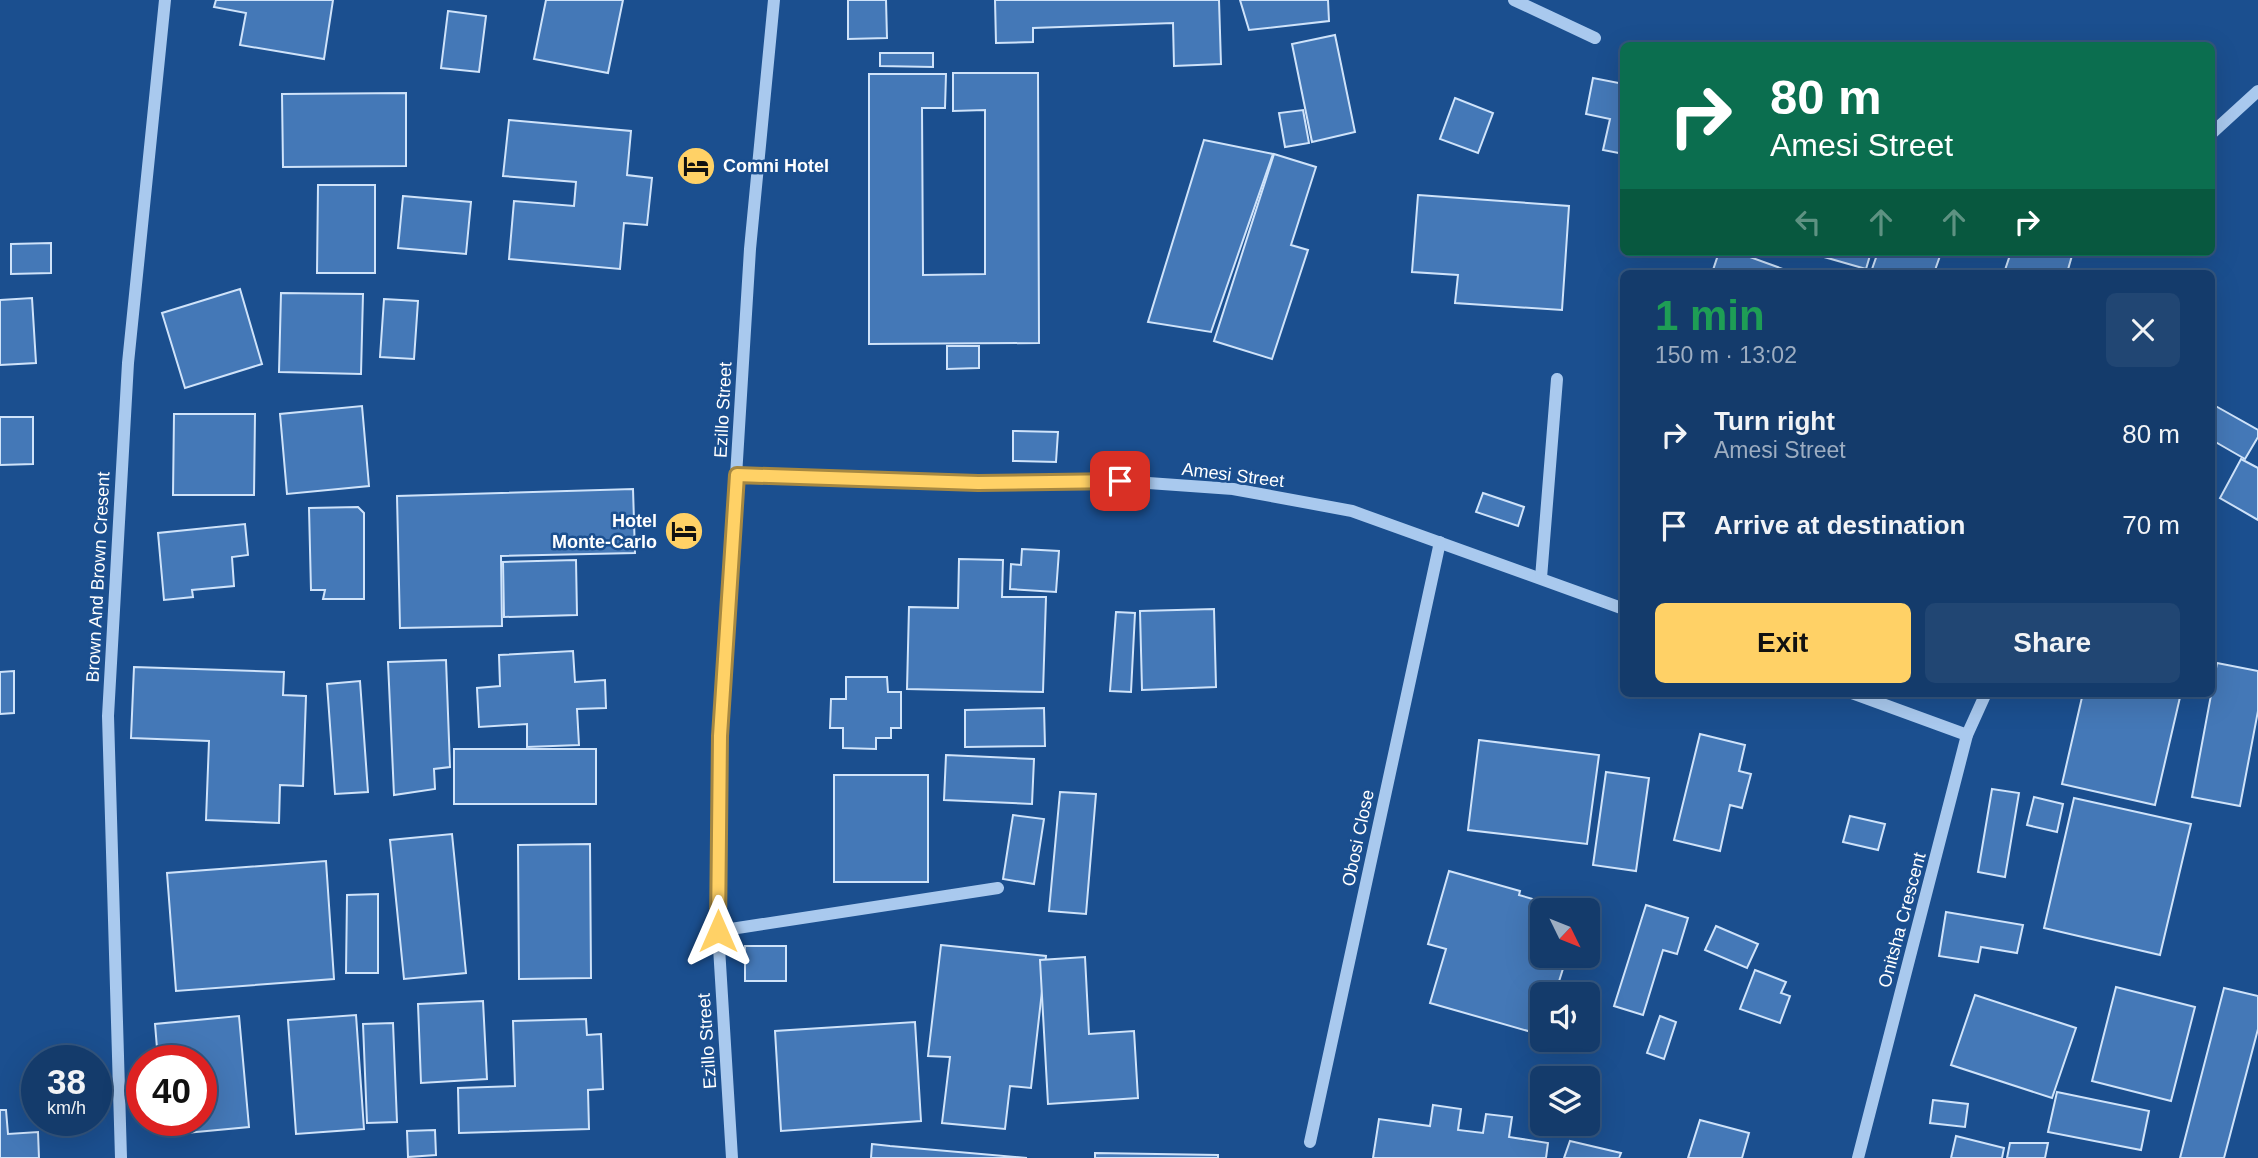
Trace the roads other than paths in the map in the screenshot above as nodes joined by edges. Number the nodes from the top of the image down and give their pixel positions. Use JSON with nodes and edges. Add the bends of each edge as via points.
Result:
{"nodes":[{"id":1,"x":165,"y":0,"type":"edge"},
{"id":2,"x":774,"y":0,"type":"edge"},
{"id":3,"x":1514,"y":0,"type":"edge"},
{"id":4,"x":1595,"y":38,"type":"dead end"},
{"id":5,"x":2258,"y":91,"type":"edge"},
{"id":6,"x":2215,"y":130,"type":"edge"},
{"id":7,"x":1557,"y":379,"type":"dead end"},
{"id":8,"x":737,"y":475,"type":"junction"},
{"id":9,"x":1440,"y":541,"type":"junction"},
{"id":10,"x":1541,"y":578,"type":"junction"},
{"id":11,"x":1620,"y":608,"type":"edge"},
{"id":12,"x":1863,"y":697,"type":"edge"},
{"id":13,"x":1984,"y":697,"type":"edge"},
{"id":14,"x":1966,"y":736,"type":"junction"},
{"id":15,"x":998,"y":888,"type":"dead end"},
{"id":16,"x":718,"y":931,"type":"junction"},
{"id":17,"x":1310,"y":1142,"type":"dead end"},
{"id":18,"x":121,"y":1158,"type":"edge"},
{"id":19,"x":732,"y":1158,"type":"edge"},
{"id":20,"x":1858,"y":1158,"type":"edge"}],
"edges":[{"from":1,"to":18,"type":"street","name":"Brown And Brown Cresent","via":[[128,363],[108,716]]},
{"from":2,"to":8,"type":"street","name":"Ezillo Street","via":[[750,249]]},
{"from":3,"to":4,"type":"street"},
{"from":5,"to":6,"type":"street"},
{"from":7,"to":10,"type":"street"},
{"from":8,"to":9,"type":"street","name":"Amesi Street","via":[[978,483],[1120,481],[1233,489],[1352,511]]},
{"from":8,"to":16,"type":"street","name":"Ezillo Street","via":[[720,736]]},
{"from":9,"to":10,"type":"street","name":"Amesi Street"},
{"from":9,"to":17,"type":"street","name":"Obosi Close"},
{"from":10,"to":11,"type":"street","name":"Amesi Street"},
{"from":12,"to":14,"type":"street"},
{"from":13,"to":14,"type":"street","name":"Onitsha Crescent"},
{"from":14,"to":20,"type":"street","name":"Onitsha Crescent"},
{"from":15,"to":16,"type":"street"},
{"from":16,"to":19,"type":"street","name":"Ezillo Street"}]}
